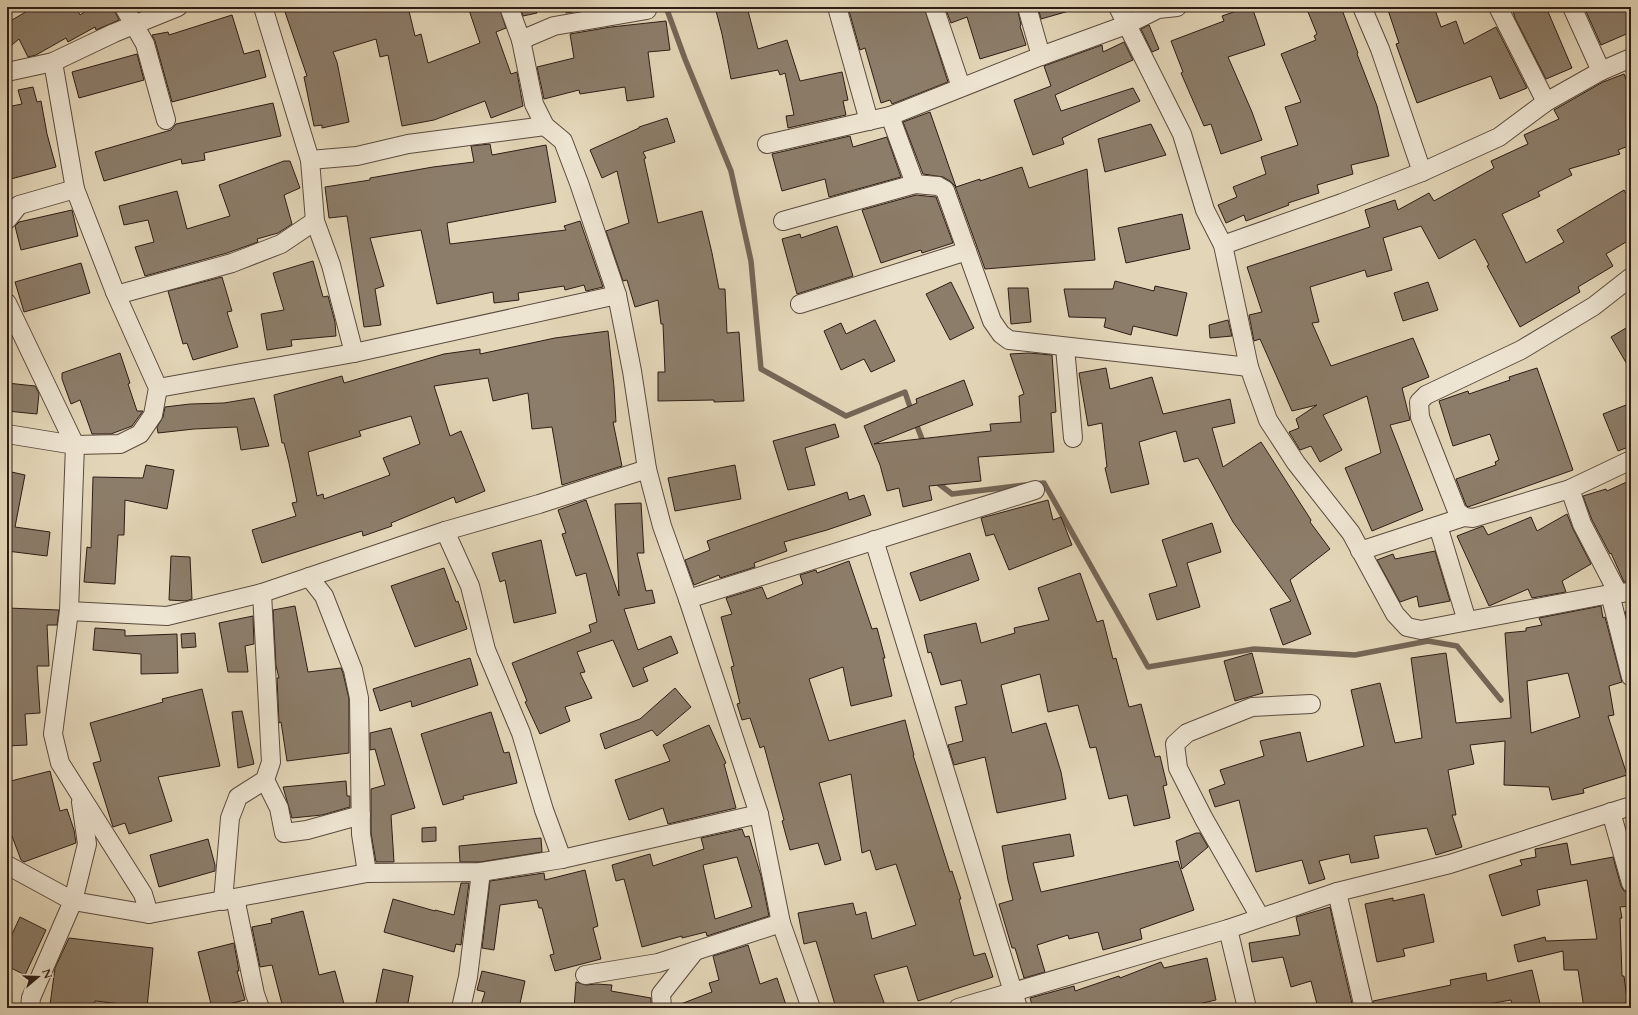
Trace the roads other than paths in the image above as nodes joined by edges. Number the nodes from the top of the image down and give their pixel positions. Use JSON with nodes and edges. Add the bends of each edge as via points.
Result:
{"nodes":[{"id":1,"x":124,"y":7,"type":"edge"},
{"id":2,"x":178,"y":7,"type":"edge"},
{"id":3,"x":263,"y":7,"type":"edge"},
{"id":4,"x":509,"y":7,"type":"edge"},
{"id":5,"x":837,"y":7,"type":"edge"},
{"id":6,"x":934,"y":7,"type":"edge"},
{"id":7,"x":1027,"y":7,"type":"edge"},
{"id":8,"x":1118,"y":7,"type":"edge"},
{"id":9,"x":1177,"y":7,"type":"edge"},
{"id":10,"x":1362,"y":7,"type":"edge"},
{"id":11,"x":1498,"y":7,"type":"edge"},
{"id":12,"x":1572,"y":7,"type":"edge"},
{"id":13,"x":647,"y":10,"type":"dead end"},
{"id":14,"x":133,"y":25,"type":"junction"},
{"id":15,"x":1126,"y":25,"type":"junction"},
{"id":16,"x":521,"y":40,"type":"junction"},
{"id":17,"x":1041,"y":56,"type":"junction"},
{"id":18,"x":1631,"y":58,"type":"edge"},
{"id":19,"x":53,"y":62,"type":"junction"},
{"id":20,"x":1601,"y":71,"type":"junction"},
{"id":21,"x":7,"y":72,"type":"edge"},
{"id":22,"x":961,"y":87,"type":"junction"},
{"id":23,"x":1546,"y":102,"type":"junction"},
{"id":24,"x":890,"y":116,"type":"junction"},
{"id":25,"x":166,"y":120,"type":"dead end"},
{"id":26,"x":869,"y":121,"type":"junction"},
{"id":27,"x":545,"y":126,"type":"junction"},
{"id":28,"x":767,"y":144,"type":"dead end"},
{"id":29,"x":310,"y":160,"type":"junction"},
{"id":30,"x":1422,"y":172,"type":"junction"},
{"id":31,"x":915,"y":184,"type":"junction"},
{"id":32,"x":75,"y":189,"type":"junction"},
{"id":33,"x":7,"y":220,"type":"edge"},
{"id":34,"x":315,"y":221,"type":"junction"},
{"id":35,"x":783,"y":221,"type":"dead end"},
{"id":36,"x":1223,"y":245,"type":"junction"},
{"id":37,"x":967,"y":251,"type":"junction"},
{"id":38,"x":1631,"y":277,"type":"edge"},
{"id":39,"x":115,"y":292,"type":"junction"},
{"id":40,"x":617,"y":295,"type":"junction"},
{"id":41,"x":7,"y":303,"type":"edge"},
{"id":42,"x":800,"y":304,"type":"dead end"},
{"id":43,"x":1065,"y":347,"type":"junction"},
{"id":44,"x":354,"y":353,"type":"junction"},
{"id":45,"x":1249,"y":366,"type":"junction"},
{"id":46,"x":158,"y":388,"type":"junction"},
{"id":47,"x":7,"y":434,"type":"edge"},
{"id":48,"x":1073,"y":438,"type":"dead end"},
{"id":49,"x":75,"y":445,"type":"junction"},
{"id":50,"x":1631,"y":460,"type":"edge"},
{"id":51,"x":647,"y":470,"type":"junction"},
{"id":52,"x":1570,"y":489,"type":"junction"},
{"id":53,"x":1035,"y":490,"type":"dead end"},
{"id":54,"x":1464,"y":517,"type":"junction"},
{"id":55,"x":1438,"y":526,"type":"junction"},
{"id":56,"x":445,"y":531,"type":"junction"},
{"id":57,"x":874,"y":540,"type":"junction"},
{"id":58,"x":1360,"y":551,"type":"junction"},
{"id":59,"x":309,"y":577,"type":"junction"},
{"id":60,"x":262,"y":593,"type":"junction"},
{"id":61,"x":1620,"y":593,"type":"edge"},
{"id":62,"x":688,"y":599,"type":"junction"},
{"id":63,"x":69,"y":611,"type":"junction"},
{"id":64,"x":1467,"y":622,"type":"junction"},
{"id":65,"x":1631,"y":677,"type":"edge"},
{"id":66,"x":1311,"y":704,"type":"dead end"},
{"id":67,"x":265,"y":780,"type":"junction"},
{"id":68,"x":80,"y":795,"type":"junction"},
{"id":69,"x":1631,"y":806,"type":"edge"},
{"id":70,"x":1611,"y":812,"type":"junction"},
{"id":71,"x":361,"y":814,"type":"junction"},
{"id":72,"x":759,"y":814,"type":"junction"},
{"id":73,"x":562,"y":859,"type":"junction"},
{"id":74,"x":7,"y":865,"type":"edge"},
{"id":75,"x":481,"y":872,"type":"junction"},
{"id":76,"x":366,"y":873,"type":"junction"},
{"id":77,"x":1630,"y":874,"type":"edge"},
{"id":78,"x":1337,"y":892,"type":"junction"},
{"id":79,"x":229,"y":900,"type":"junction"},
{"id":80,"x":73,"y":901,"type":"junction"},
{"id":81,"x":149,"y":914,"type":"junction"},
{"id":82,"x":1260,"y":917,"type":"junction"},
{"id":83,"x":781,"y":923,"type":"junction"},
{"id":84,"x":1228,"y":929,"type":"junction"},
{"id":85,"x":695,"y":951,"type":"junction"},
{"id":86,"x":585,"y":975,"type":"dead end"},
{"id":87,"x":1013,"y":991,"type":"junction"},
{"id":88,"x":30,"y":1008,"type":"edge"},
{"id":89,"x":260,"y":1008,"type":"edge"},
{"id":90,"x":462,"y":1008,"type":"edge"},
{"id":91,"x":662,"y":1008,"type":"edge"},
{"id":92,"x":812,"y":1008,"type":"edge"},
{"id":93,"x":958,"y":1008,"type":"edge"},
{"id":94,"x":1018,"y":1008,"type":"edge"},
{"id":95,"x":1247,"y":1008,"type":"edge"},
{"id":96,"x":1364,"y":1008,"type":"edge"}],
"edges":[{"from":1,"to":14,"type":"street"},
{"from":2,"to":14,"type":"street"},
{"from":3,"to":29,"type":"street"},
{"from":4,"to":16,"type":"street"},
{"from":5,"to":26,"type":"street"},
{"from":6,"to":22,"type":"street"},
{"from":7,"to":17,"type":"street"},
{"from":8,"to":15,"type":"street"},
{"from":9,"to":15,"type":"street","via":[[1158,9]]},
{"from":10,"to":30,"type":"street","via":[[1380,49]]},
{"from":11,"to":23,"type":"street"},
{"from":12,"to":20,"type":"street"},
{"from":13,"to":16,"type":"street","via":[[554,26]]},
{"from":14,"to":19,"type":"street"},
{"from":14,"to":25,"type":"street","via":[[145,44]]},
{"from":15,"to":17,"type":"street"},
{"from":15,"to":36,"type":"street","via":[[1182,134],[1205,210]]},
{"from":16,"to":27,"type":"street","via":[[534,104]]},
{"from":17,"to":22,"type":"street"},
{"from":18,"to":20,"type":"street"},
{"from":19,"to":21,"type":"street"},
{"from":19,"to":32,"type":"street"},
{"from":20,"to":23,"type":"street"},
{"from":22,"to":24,"type":"street"},
{"from":23,"to":30,"type":"street","via":[[1499,137]]},
{"from":24,"to":26,"type":"street"},
{"from":24,"to":31,"type":"street"},
{"from":26,"to":28,"type":"street"},
{"from":27,"to":29,"type":"street","via":[[408,144],[357,156]]},
{"from":27,"to":40,"type":"street","via":[[563,141]]},
{"from":29,"to":34,"type":"street"},
{"from":30,"to":36,"type":"street"},
{"from":31,"to":35,"type":"street"},
{"from":31,"to":37,"type":"street","via":[[938,186],[945,190]]},
{"from":32,"to":33,"type":"street","via":[[19,205]]},
{"from":32,"to":39,"type":"street"},
{"from":34,"to":39,"type":"street","via":[[281,244],[232,263],[120,294]]},
{"from":34,"to":44,"type":"street","via":[[331,265]]},
{"from":36,"to":45,"type":"street"},
{"from":37,"to":42,"type":"street"},
{"from":37,"to":43,"type":"street","via":[[992,321],[1001,334],[1010,340]]},
{"from":38,"to":54,"type":"street","via":[[1594,306],[1521,350],[1426,394],[1419,402],[1420,417],[1457,511]]},
{"from":39,"to":46,"type":"street"},
{"from":40,"to":44,"type":"street"},
{"from":40,"to":51,"type":"street"},
{"from":41,"to":49,"type":"street"},
{"from":43,"to":45,"type":"street"},
{"from":43,"to":48,"type":"street"},
{"from":44,"to":46,"type":"street"},
{"from":45,"to":58,"type":"street","via":[[1268,420],[1296,463],[1351,533]]},
{"from":46,"to":49,"type":"street","via":[[153,415],[140,434],[120,444]]},
{"from":47,"to":49,"type":"street"},
{"from":49,"to":63,"type":"street"},
{"from":50,"to":52,"type":"street"},
{"from":51,"to":56,"type":"street"},
{"from":51,"to":62,"type":"street","via":[[662,526]]},
{"from":52,"to":54,"type":"street","via":[[1473,518]]},
{"from":52,"to":61,"type":"street","via":[[1582,524]]},
{"from":53,"to":57,"type":"street"},
{"from":54,"to":55,"type":"street"},
{"from":55,"to":58,"type":"street"},
{"from":55,"to":64,"type":"street"},
{"from":56,"to":59,"type":"street"},
{"from":56,"to":73,"type":"street","via":[[470,586],[486,650],[521,733]]},
{"from":57,"to":62,"type":"street"},
{"from":57,"to":87,"type":"street"},
{"from":58,"to":64,"type":"street","via":[[1395,614],[1407,627],[1421,630]]},
{"from":59,"to":60,"type":"street"},
{"from":59,"to":71,"type":"street","via":[[324,596],[353,670],[359,698]]},
{"from":60,"to":63,"type":"street","via":[[168,616]]},
{"from":60,"to":67,"type":"street","via":[[271,762]]},
{"from":61,"to":64,"type":"street"},
{"from":61,"to":65,"type":"street"},
{"from":62,"to":72,"type":"street"},
{"from":63,"to":68,"type":"street","via":[[53,734],[60,763]]},
{"from":66,"to":82,"type":"street","via":[[1252,707],[1187,733],[1175,744],[1178,768]]},
{"from":67,"to":71,"type":"street","via":[[279,808],[284,833],[307,830]]},
{"from":67,"to":79,"type":"street","via":[[238,797],[230,818]]},
{"from":68,"to":80,"type":"street","via":[[87,844]]},
{"from":68,"to":81,"type":"street","via":[[142,894]]},
{"from":69,"to":70,"type":"street"},
{"from":70,"to":77,"type":"street"},
{"from":70,"to":78,"type":"street","via":[[1450,864]]},
{"from":71,"to":76,"type":"street"},
{"from":72,"to":73,"type":"street"},
{"from":72,"to":83,"type":"street"},
{"from":73,"to":75,"type":"street"},
{"from":74,"to":80,"type":"street"},
{"from":75,"to":76,"type":"street"},
{"from":75,"to":90,"type":"street"},
{"from":76,"to":79,"type":"street"},
{"from":78,"to":82,"type":"street"},
{"from":78,"to":96,"type":"street"},
{"from":79,"to":81,"type":"street"},
{"from":79,"to":89,"type":"street"},
{"from":80,"to":81,"type":"street"},
{"from":80,"to":88,"type":"street","via":[[31,998]]},
{"from":82,"to":84,"type":"street"},
{"from":83,"to":85,"type":"street"},
{"from":83,"to":92,"type":"street"},
{"from":84,"to":87,"type":"street"},
{"from":84,"to":95,"type":"street"},
{"from":85,"to":86,"type":"street","via":[[658,963]]},
{"from":85,"to":91,"type":"street","via":[[662,994]]},
{"from":87,"to":93,"type":"street"},
{"from":87,"to":94,"type":"street"}]}
